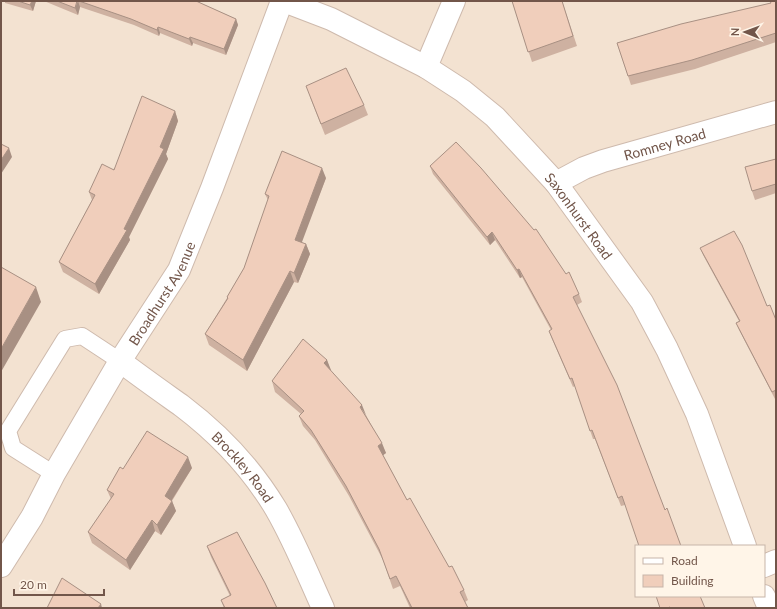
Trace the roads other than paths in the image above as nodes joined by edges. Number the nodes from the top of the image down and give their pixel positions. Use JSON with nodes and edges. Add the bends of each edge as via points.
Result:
{"nodes":[{"id":1,"x":283,"y":1,"type":"edge"},
{"id":2,"x":454,"y":1,"type":"edge"},
{"id":3,"x":426,"y":68,"type":"junction"},
{"id":4,"x":776,"y":112,"type":"edge"},
{"id":5,"x":556,"y":183,"type":"junction"},
{"id":6,"x":120,"y":361,"type":"junction"},
{"id":7,"x":54,"y":474,"type":"junction"},
{"id":8,"x":745,"y":545,"type":"edge"},
{"id":9,"x":776,"y":561,"type":"edge"},
{"id":10,"x":1,"y":566,"type":"edge"},
{"id":11,"x":765,"y":566,"type":"edge"},
{"id":12,"x":764,"y":597,"type":"edge"},
{"id":13,"x":323,"y":608,"type":"edge"},
{"id":14,"x":769,"y":608,"type":"edge"}],
"edges":[{"from":1,"to":3,"type":"street","name":"Saxonhurst Road","via":[[331,18]]},
{"from":1,"to":6,"type":"street","name":"Broadhurst Avenue","via":[[179,270]]},
{"from":2,"to":3,"type":"street"},
{"from":3,"to":5,"type":"street","name":"Saxonhurst Road","via":[[463,91],[495,117]]},
{"from":4,"to":5,"type":"street","name":"Romney Road","via":[[603,161]]},
{"from":5,"to":8,"type":"street","name":"Saxonhurst Road","via":[[642,302],[667,349],[696,414]]},
{"from":6,"to":7,"type":"street","name":"Broadhurst Avenue"},
{"from":6,"to":7,"type":"lane","via":[[82,336],[65,339],[8,431],[13,448]]},
{"from":6,"to":13,"type":"street","name":"Brockley Road","via":[[182,407],[235,454],[276,509]]},
{"from":7,"to":10,"type":"street","name":"Broadhurst Avenue","via":[[32,517]]},
{"from":9,"to":11,"type":"street"},
{"from":12,"to":14,"type":"street"}]}
